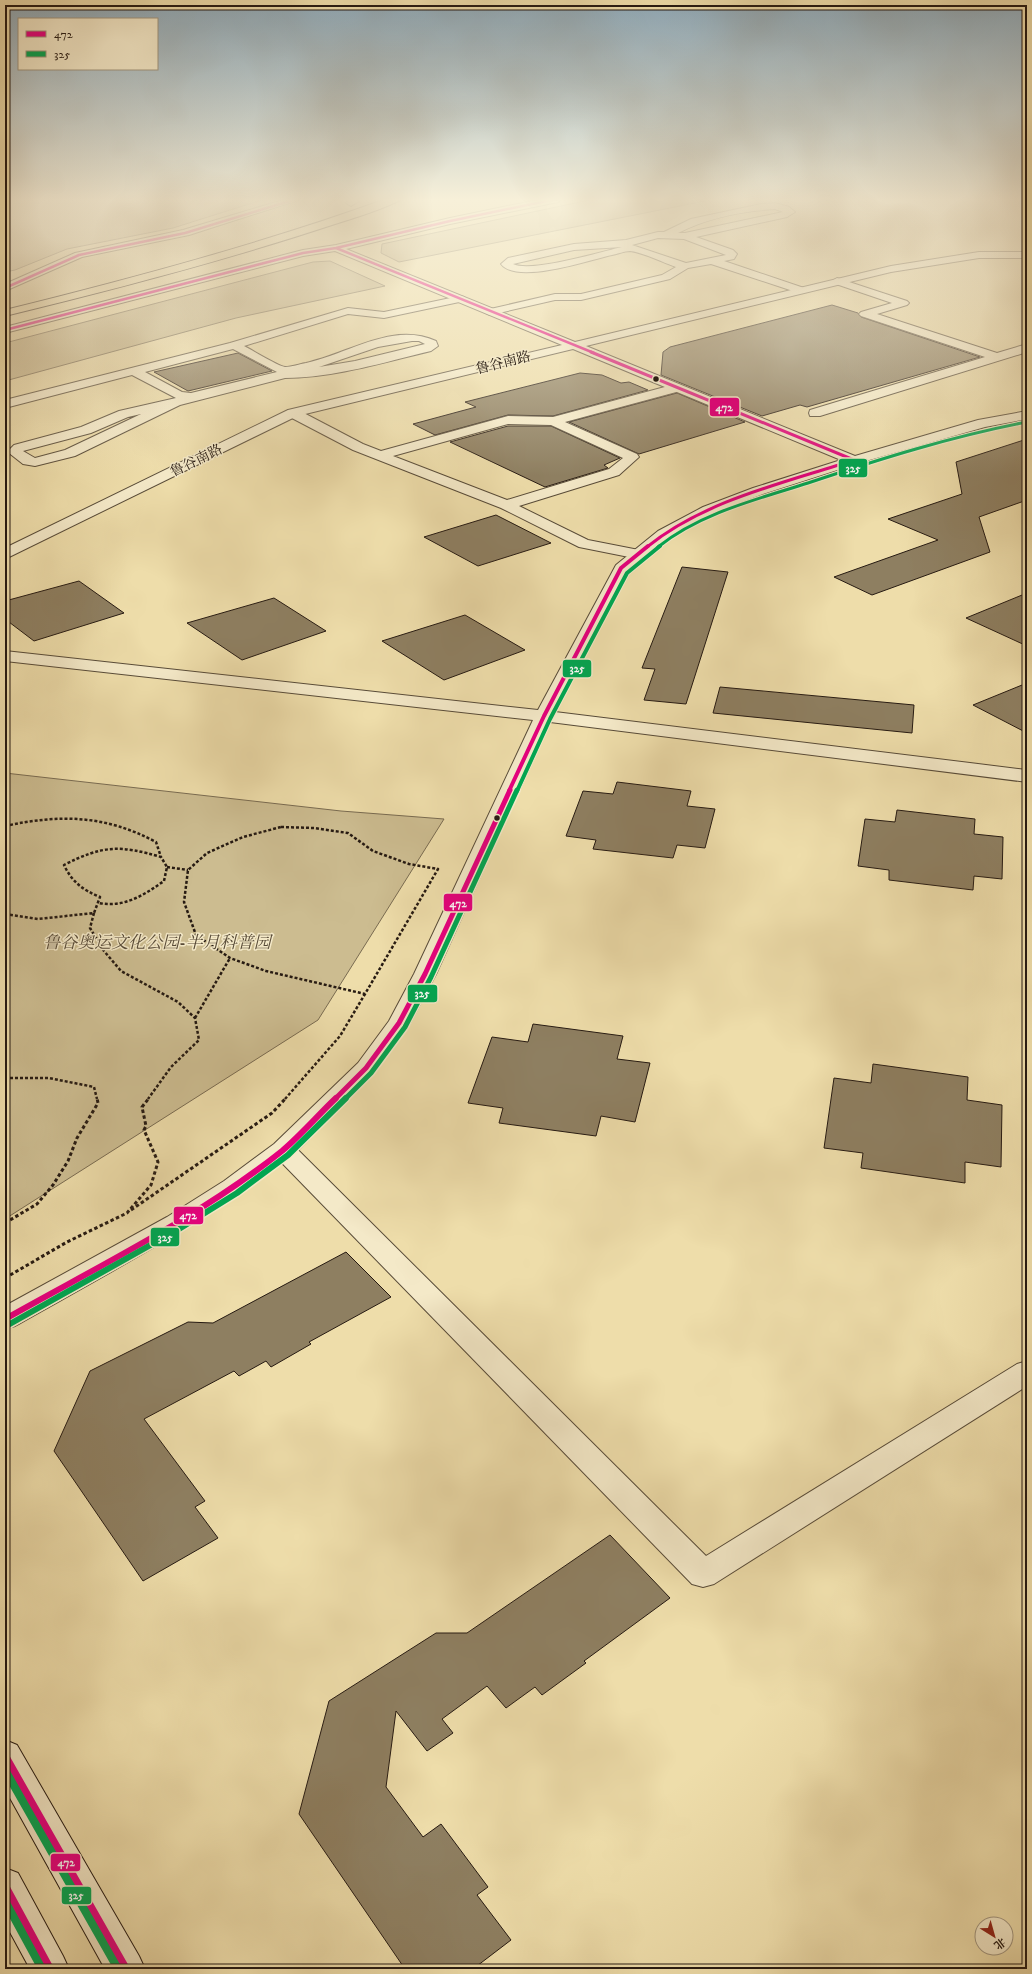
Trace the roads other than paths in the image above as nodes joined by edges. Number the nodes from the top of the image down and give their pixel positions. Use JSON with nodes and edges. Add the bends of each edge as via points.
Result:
{"nodes":[{"id":1,"x":94,"y":291,"type":"edge"},
{"id":2,"x":155,"y":291,"type":"edge"},
{"id":3,"x":441,"y":291,"type":"edge"},
{"id":4,"x":606,"y":291,"type":"edge"},
{"id":5,"x":795,"y":291,"type":"edge"},
{"id":6,"x":867,"y":291,"type":"edge"},
{"id":7,"x":460,"y":299,"type":"junction"},
{"id":8,"x":490,"y":312,"type":"junction"},
{"id":9,"x":5,"y":314,"type":"edge"},
{"id":10,"x":5,"y":330,"type":"edge"},
{"id":11,"x":234,"y":345,"type":"junction"},
{"id":12,"x":572,"y":345,"type":"junction"},
{"id":13,"x":1027,"y":348,"type":"edge"},
{"id":14,"x":997,"y":357,"type":"junction"},
{"id":15,"x":136,"y":372,"type":"junction"},
{"id":16,"x":284,"y":372,"type":"junction"},
{"id":17,"x":676,"y":388,"type":"junction"},
{"id":18,"x":191,"y":397,"type":"junction"},
{"id":19,"x":176,"y":402,"type":"junction"},
{"id":20,"x":5,"y":404,"type":"edge"},
{"id":21,"x":293,"y":413,"type":"junction"},
{"id":22,"x":815,"y":413,"type":"dead end"},
{"id":23,"x":1027,"y":414,"type":"edge"},
{"id":24,"x":553,"y":421,"type":"junction"},
{"id":25,"x":381,"y":456,"type":"junction"},
{"id":26,"x":854,"y":460,"type":"junction"},
{"id":27,"x":506,"y":505,"type":"junction"},
{"id":28,"x":5,"y":554,"type":"edge"},
{"id":29,"x":639,"y":554,"type":"junction"},
{"id":30,"x":5,"y":656,"type":"edge"},
{"id":31,"x":544,"y":716,"type":"junction"},
{"id":32,"x":1027,"y":776,"type":"edge"},
{"id":33,"x":283,"y":1150,"type":"junction"},
{"id":34,"x":5,"y":1319,"type":"edge"},
{"id":35,"x":1027,"y":1372,"type":"edge"},
{"id":36,"x":5,"y":1756,"type":"edge"},
{"id":37,"x":5,"y":1886,"type":"edge"},
{"id":38,"x":50,"y":1969,"type":"edge"},
{"id":39,"x":126,"y":1969,"type":"edge"}],
"edges":[{"from":1,"to":9,"type":"highway"},
{"from":2,"to":10,"type":"street"},
{"from":3,"to":7,"type":"street"},
{"from":4,"to":8,"type":"street","via":[[581,297],[555,297]]},
{"from":5,"to":12,"type":"street","name":"鲁谷南路"},
{"from":6,"to":14,"type":"street","via":[[903,303],[865,314]]},
{"from":7,"to":8,"type":"street"},
{"from":7,"to":11,"type":"street","via":[[389,314],[348,311]]},
{"from":8,"to":12,"type":"street"},
{"from":11,"to":15,"type":"street"},
{"from":11,"to":16,"type":"street"},
{"from":12,"to":17,"type":"street"},
{"from":12,"to":21,"type":"street","name":"鲁谷南路"},
{"from":13,"to":14,"type":"street"},
{"from":14,"to":22,"type":"street"},
{"from":15,"to":18,"type":"street","via":[[179,395]]},
{"from":15,"to":20,"type":"street"},
{"from":16,"to":16,"type":"street","via":[[297,374],[355,365],[427,348],[432,346],[432,343],[422,338],[404,338]]},
{"from":16,"to":18,"type":"street"},
{"from":17,"to":24,"type":"street"},
{"from":17,"to":26,"type":"street"},
{"from":18,"to":19,"type":"street"},
{"from":19,"to":19,"type":"street","via":[[70,454],[35,462],[28,461],[16,453],[19,448],[86,430],[124,414]]},
{"from":21,"to":25,"type":"street","via":[[358,447]]},
{"from":21,"to":28,"type":"street","name":"鲁谷南路"},
{"from":23,"to":26,"type":"street","via":[[983,423]]},
{"from":24,"to":25,"type":"street","via":[[508,420]]},
{"from":24,"to":27,"type":"street","via":[[632,457],[614,472]]},
{"from":25,"to":27,"type":"street"},
{"from":26,"to":29,"type":"street","via":[[708,510],[663,534]]},
{"from":27,"to":29,"type":"street","via":[[584,544]]},
{"from":29,"to":31,"type":"street","via":[[621,568]]},
{"from":30,"to":31,"type":"street"},
{"from":31,"to":32,"type":"street"},
{"from":31,"to":33,"type":"street","via":[[425,974],[399,1023],[366,1068]]},
{"from":33,"to":34,"type":"street","via":[[233,1187],[176,1223]]},
{"from":33,"to":35,"type":"street","via":[[703,1574]]},
{"from":36,"to":39,"type":"street"},
{"from":37,"to":38,"type":"street"}]}
